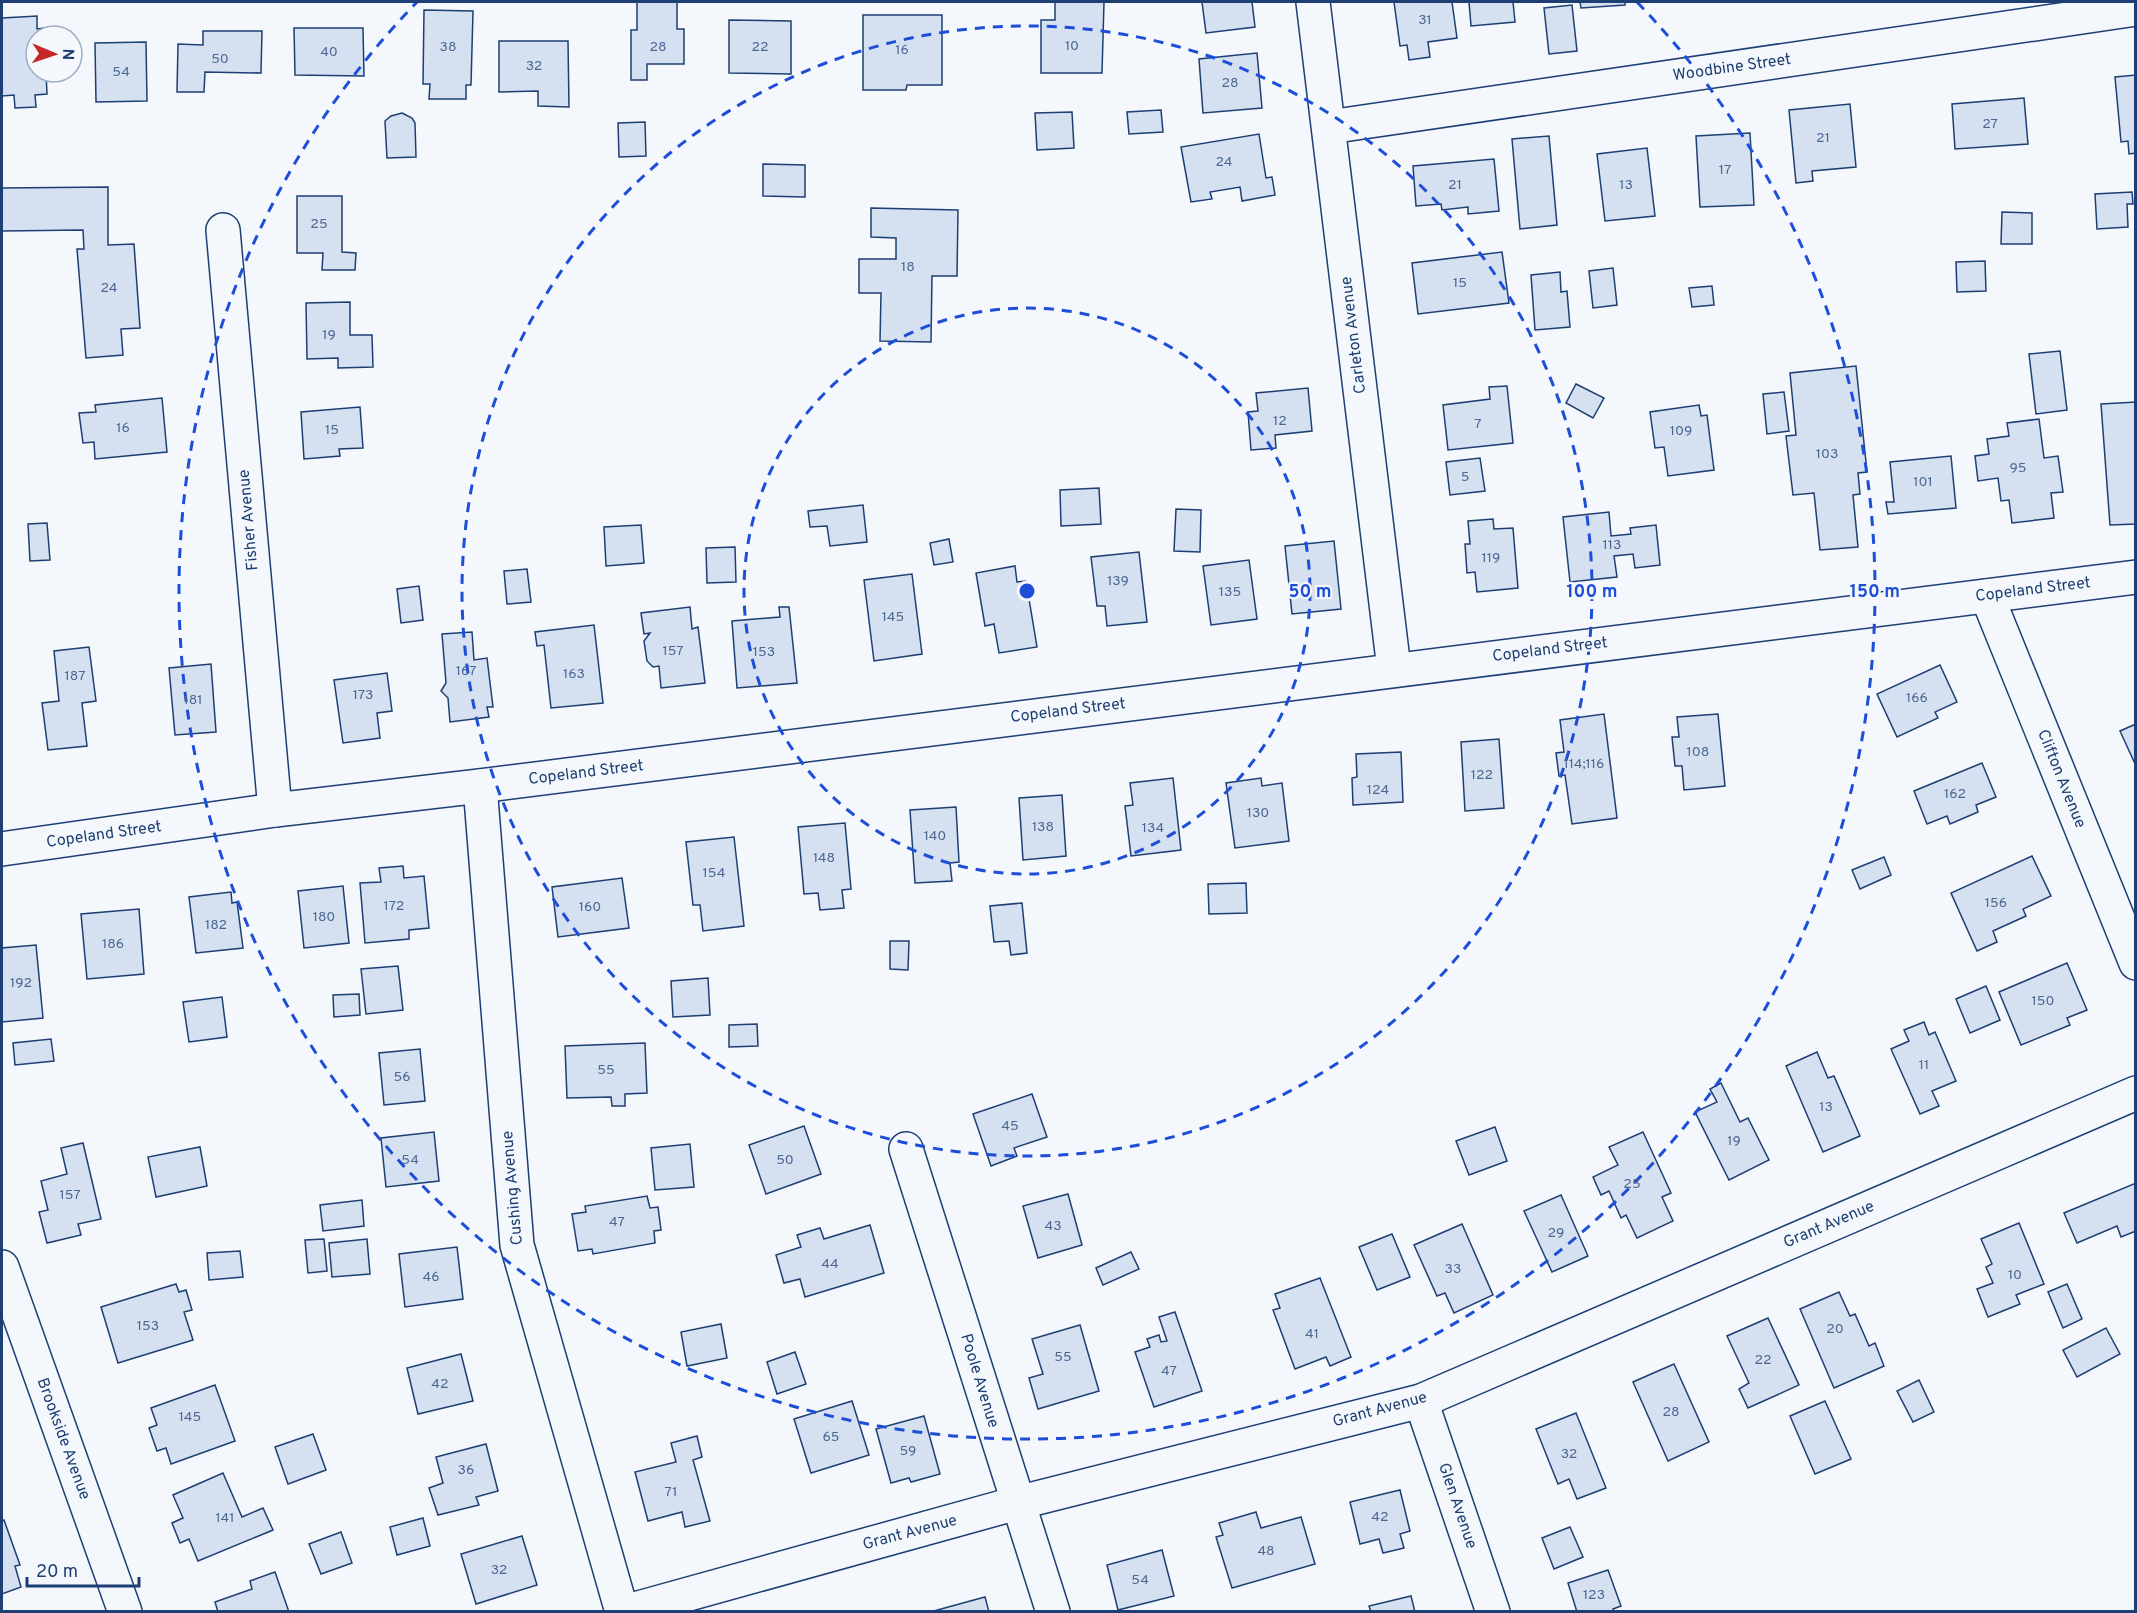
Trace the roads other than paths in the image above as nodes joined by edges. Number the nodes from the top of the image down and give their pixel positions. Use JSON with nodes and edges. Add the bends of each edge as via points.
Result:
{"nodes":[{"id":1,"x":1313,"y":2,"type":"edge"},
{"id":2,"x":2136,"y":9,"type":"edge"},
{"id":3,"x":1329,"y":127,"type":"junction"},
{"id":4,"x":223,"y":230,"type":"dead end"},
{"id":5,"x":2136,"y":577,"type":"edge"},
{"id":6,"x":1987,"y":596,"type":"junction"},
{"id":7,"x":1394,"y":669,"type":"junction"},
{"id":8,"x":480,"y":786,"type":"junction"},
{"id":9,"x":275,"y":810,"type":"junction"},
{"id":10,"x":2,"y":849,"type":"edge"},
{"id":11,"x":2136,"y":963,"type":"edge"},
{"id":12,"x":2136,"y":1093,"type":"edge"},
{"id":13,"x":906,"y":1149,"type":"dead end"},
{"id":14,"x":2,"y":1267,"type":"edge"},
{"id":15,"x":1421,"y":1401,"type":"junction"},
{"id":16,"x":1017,"y":1503,"type":"junction"},
{"id":17,"x":126,"y":1611,"type":"edge"},
{"id":18,"x":623,"y":1611,"type":"edge"},
{"id":19,"x":1053,"y":1611,"type":"edge"},
{"id":20,"x":1493,"y":1611,"type":"edge"}],
"edges":[{"from":1,"to":3,"type":"street","name":"Carleton Avenue"},
{"from":2,"to":3,"type":"street","name":"Woodbine Street"},
{"from":3,"to":7,"type":"street","name":"Carleton Avenue"},
{"from":4,"to":9,"type":"street","name":"Fisher Avenue"},
{"from":5,"to":6,"type":"street","name":"Copeland Street"},
{"from":6,"to":7,"type":"street","name":"Copeland Street"},
{"from":6,"to":11,"type":"street","name":"Clifton Avenue"},
{"from":7,"to":8,"type":"street","name":"Copeland Street"},
{"from":8,"to":9,"type":"street","name":"Copeland Street"},
{"from":8,"to":18,"type":"street","name":"Cushing Avenue","via":[[517,1245]]},
{"from":9,"to":10,"type":"street","name":"Copeland Street"},
{"from":12,"to":15,"type":"street","name":"Grant Avenue"},
{"from":13,"to":16,"type":"street","name":"Poole Avenue"},
{"from":14,"to":17,"type":"street","name":"Brookside Avenue"},
{"from":15,"to":16,"type":"street","name":"Grant Avenue"},
{"from":15,"to":20,"type":"street","name":"Glen Avenue"},
{"from":16,"to":18,"type":"street","name":"Grant Avenue"},
{"from":16,"to":19,"type":"street","name":"Poole Avenue"}]}
